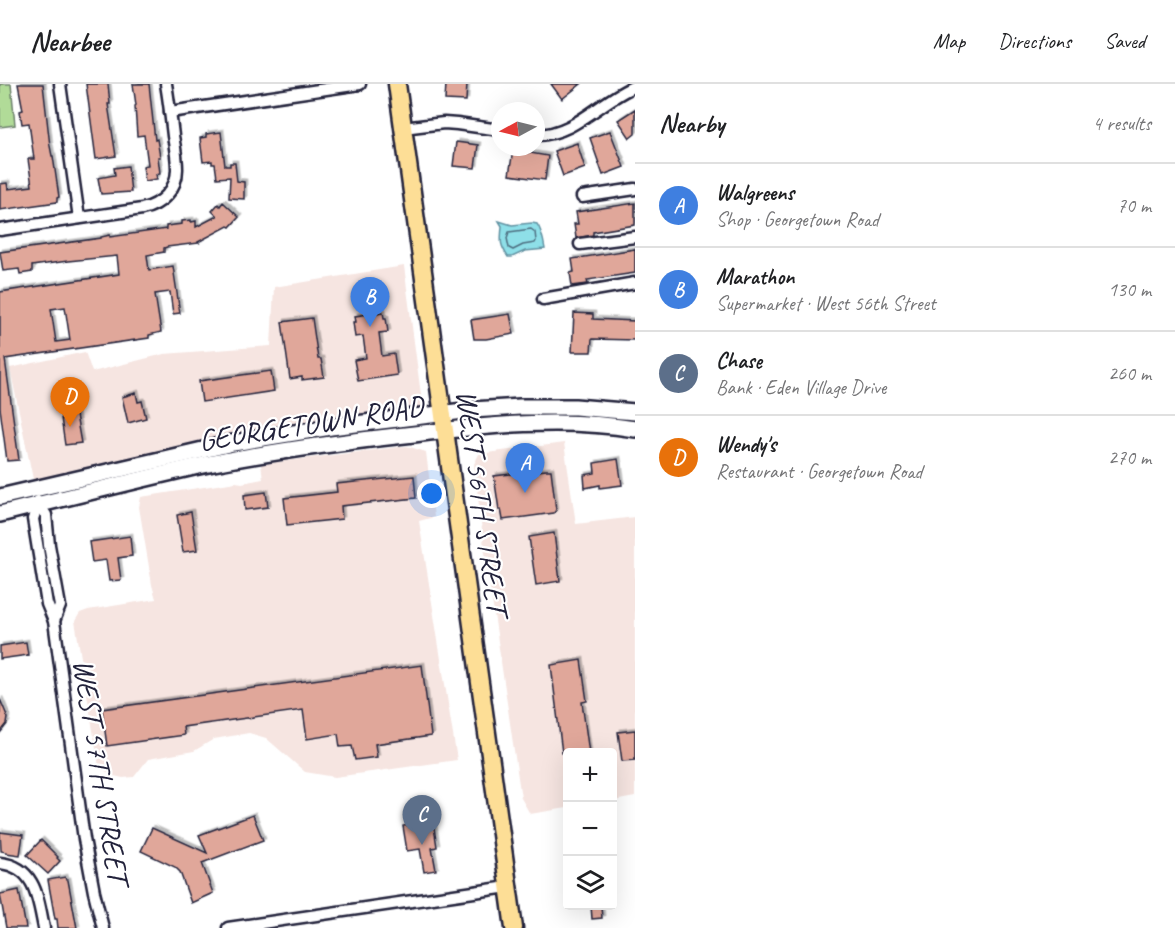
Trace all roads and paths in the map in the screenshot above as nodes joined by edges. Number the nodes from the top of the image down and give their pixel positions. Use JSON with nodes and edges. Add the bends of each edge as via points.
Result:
{"nodes":[{"id":1,"x":60,"y":84,"type":"edge"},
{"id":2,"x":166,"y":84,"type":"edge"},
{"id":3,"x":360,"y":84,"type":"edge"},
{"id":4,"x":397,"y":84,"type":"edge"},
{"id":5,"x":635,"y":86,"type":"edge"},
{"id":6,"x":170,"y":112,"type":"junction"},
{"id":7,"x":403,"y":128,"type":"junction"},
{"id":8,"x":491,"y":129,"type":"edge"},
{"id":9,"x":545,"y":134,"type":"edge"},
{"id":10,"x":635,"y":189,"type":"edge"},
{"id":11,"x":582,"y":196,"type":"dead end"},
{"id":12,"x":79,"y":218,"type":"junction"},
{"id":13,"x":0,"y":230,"type":"edge"},
{"id":14,"x":635,"y":237,"type":"edge"},
{"id":15,"x":580,"y":244,"type":"dead end"},
{"id":16,"x":635,"y":283,"type":"edge"},
{"id":17,"x":543,"y":299,"type":"dead end"},
{"id":18,"x":635,"y":412,"type":"edge"},
{"id":19,"x":444,"y":422,"type":"junction"},
{"id":20,"x":635,"y":429,"type":"edge"},
{"id":21,"x":37,"y":496,"type":"junction"},
{"id":22,"x":0,"y":497,"type":"edge"},
{"id":23,"x":0,"y":514,"type":"edge"},
{"id":24,"x":0,"y":863,"type":"edge"},
{"id":25,"x":508,"y":886,"type":"junction"},
{"id":26,"x":44,"y":928,"type":"edge"},
{"id":27,"x":103,"y":928,"type":"edge"},
{"id":28,"x":228,"y":928,"type":"edge"},
{"id":29,"x":513,"y":928,"type":"edge"}],
"edges":[{"from":1,"to":12,"type":"street"},
{"from":2,"to":6,"type":"street"},
{"from":3,"to":6,"type":"street"},
{"from":4,"to":7,"type":"main road","name":"WEST 56TH STREET"},
{"from":5,"to":9,"type":"street","via":[[568,128]]},
{"from":6,"to":12,"type":"street","via":[[177,169],[169,194],[147,208]]},
{"from":7,"to":8,"type":"street","via":[[444,123]]},
{"from":7,"to":19,"type":"main road","name":"WEST 56TH STREET"},
{"from":10,"to":11,"type":"street"},
{"from":12,"to":13,"type":"street"},
{"from":14,"to":15,"type":"street"},
{"from":16,"to":17,"type":"street"},
{"from":18,"to":19,"type":"main road","name":"GEORGETOWN ROAD","via":[[537,406],[472,410]]},
{"from":19,"to":20,"type":"main road","name":"GEORGETOWN ROAD","via":[[589,424]]},
{"from":19,"to":21,"type":"main road","name":"GEORGETOWN ROAD","via":[[297,432],[232,443]]},
{"from":19,"to":25,"type":"main road","name":"WEST 56TH STREET"},
{"from":21,"to":22,"type":"main road","name":"GEORGETOWN ROAD"},
{"from":21,"to":23,"type":"main road","name":"GEORGETOWN ROAD"},
{"from":21,"to":27,"type":"street","name":"WEST 57TH STREET","via":[[46,515],[60,606],[54,621],[87,858]]},
{"from":24,"to":26,"type":"street","via":[[17,868],[32,883]]},
{"from":25,"to":28,"type":"street"},
{"from":25,"to":29,"type":"main road","name":"WEST 56TH STREET"}]}
